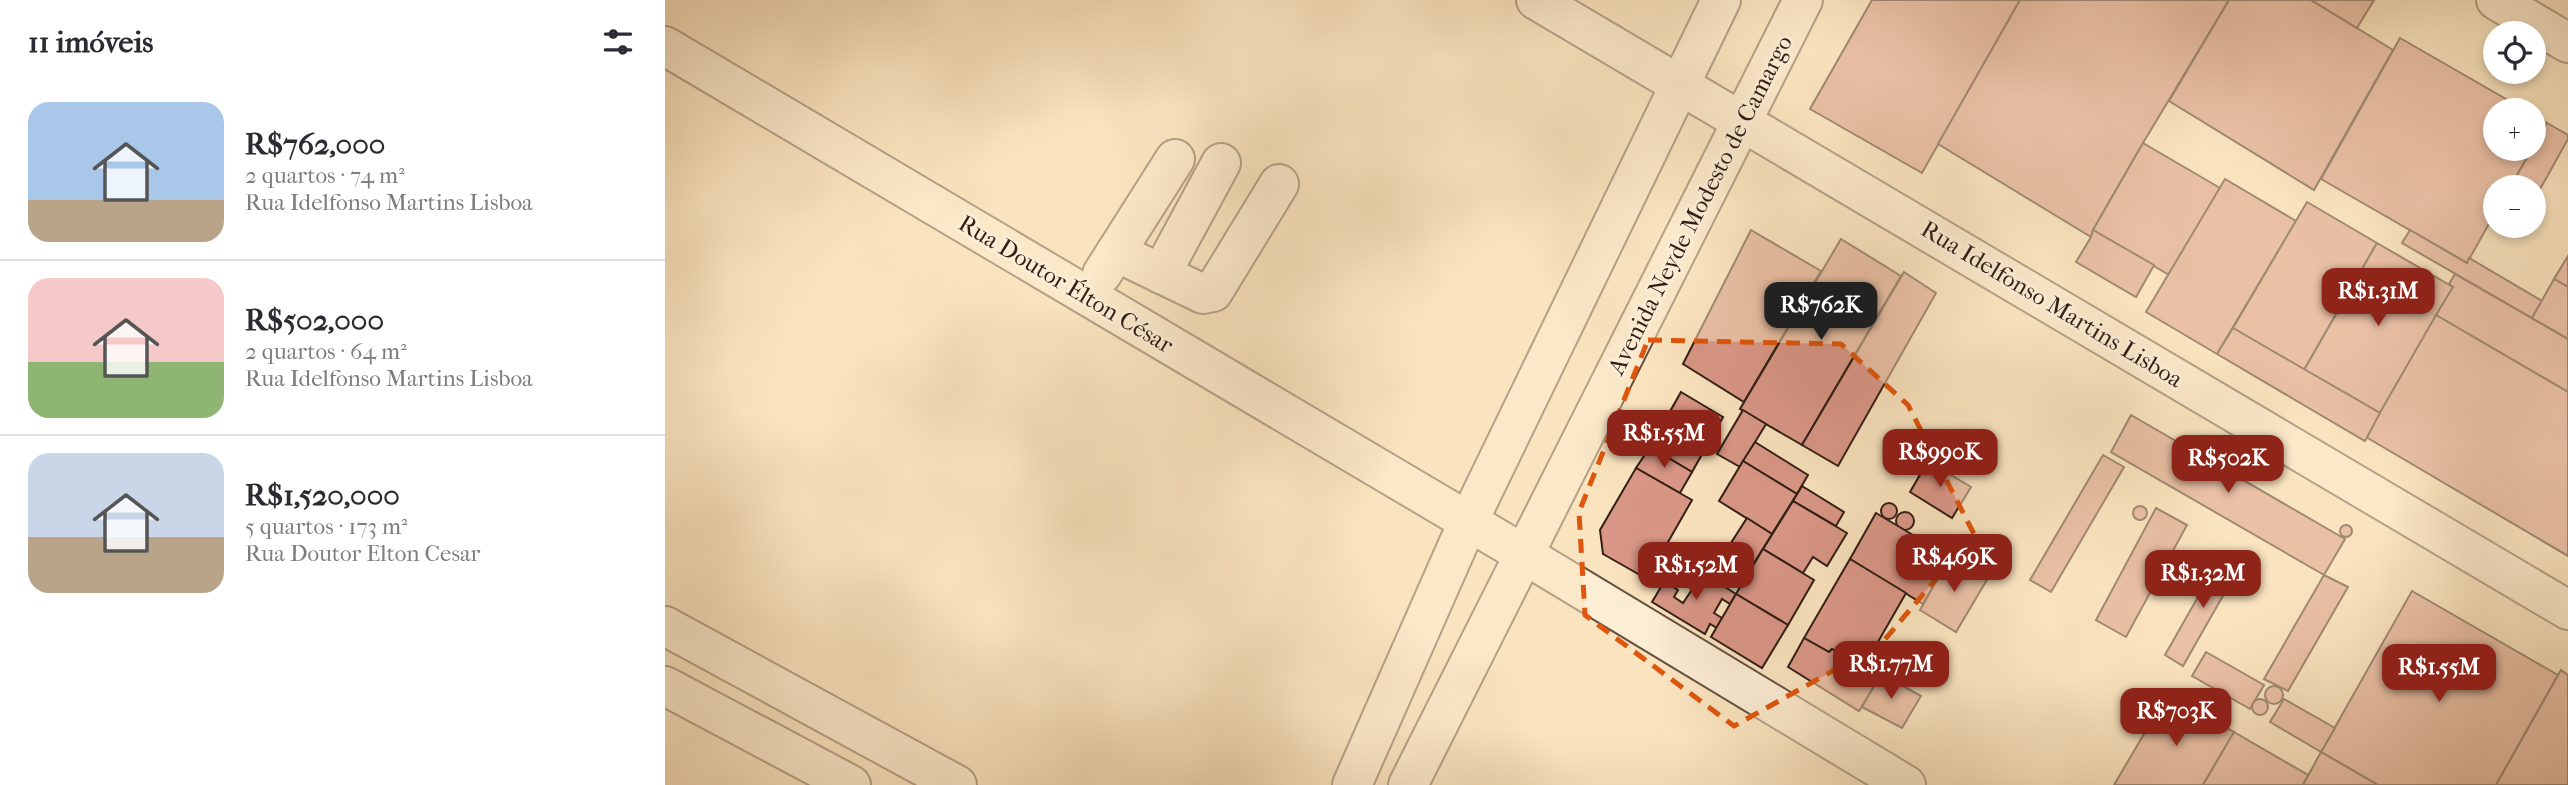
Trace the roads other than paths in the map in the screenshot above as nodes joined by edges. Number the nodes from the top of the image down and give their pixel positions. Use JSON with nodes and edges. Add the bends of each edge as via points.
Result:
{"nodes":[{"id":1,"x":1536,"y":0,"type":"edge"},
{"id":2,"x":1721,"y":0,"type":"edge"},
{"id":3,"x":1803,"y":0,"type":"edge"},
{"id":4,"x":2495,"y":0,"type":"edge"},
{"id":5,"x":2568,"y":43,"type":"edge"},
{"id":6,"x":665,"y":46,"type":"edge"},
{"id":7,"x":1680,"y":85,"type":"junction"},
{"id":8,"x":1743,"y":120,"type":"junction"},
{"id":9,"x":1175,"y":159,"type":"dead end"},
{"id":10,"x":1221,"y":163,"type":"dead end"},
{"id":11,"x":1279,"y":184,"type":"dead end"},
{"id":12,"x":1116,"y":252,"type":"junction"},
{"id":13,"x":1161,"y":274,"type":"junction"},
{"id":14,"x":1087,"y":297,"type":"junction"},
{"id":15,"x":1468,"y":522,"type":"junction"},
{"id":16,"x":1525,"y":555,"type":"junction"},
{"id":17,"x":2568,"y":610,"type":"edge"},
{"id":18,"x":665,"y":626,"type":"edge"},
{"id":19,"x":665,"y":686,"type":"edge"},
{"id":20,"x":851,"y":785,"type":"edge"},
{"id":21,"x":957,"y":785,"type":"edge"},
{"id":22,"x":1352,"y":785,"type":"edge"},
{"id":23,"x":1408,"y":785,"type":"edge"},
{"id":24,"x":1906,"y":785,"type":"edge"}],
"edges":[{"from":1,"to":7,"type":"street","name":"Rua Idelfonso Martins Lisboa"},
{"from":2,"to":7,"type":"street"},
{"from":3,"to":8,"type":"street","name":"Avenida Neyde Modesto de Camargo"},
{"from":4,"to":5,"type":"street"},
{"from":6,"to":14,"type":"street","name":"Rua Doutor Élton César"},
{"from":7,"to":8,"type":"street","name":"Rua Idelfonso Martins Lisboa"},
{"from":7,"to":15,"type":"street"},
{"from":8,"to":16,"type":"street","name":"Avenida Neyde Modesto de Camargo"},
{"from":8,"to":17,"type":"street","name":"Rua Idelfonso Martins Lisboa"},
{"from":9,"to":12,"type":"street"},
{"from":10,"to":13,"type":"street"},
{"from":11,"to":13,"type":"street","via":[[1213,292],[1203,294]]},
{"from":12,"to":13,"type":"street"},
{"from":12,"to":14,"type":"street"},
{"from":14,"to":15,"type":"street","name":"Rua Doutor Élton César"},
{"from":15,"to":16,"type":"street","name":"Rua Doutor Élton César"},
{"from":15,"to":22,"type":"street"},
{"from":16,"to":23,"type":"street","name":"Avenida Neyde Modesto de Camargo"},
{"from":16,"to":24,"type":"street","name":"Rua Doutor Élton César"},
{"from":18,"to":21,"type":"street"},
{"from":19,"to":20,"type":"street"}]}
